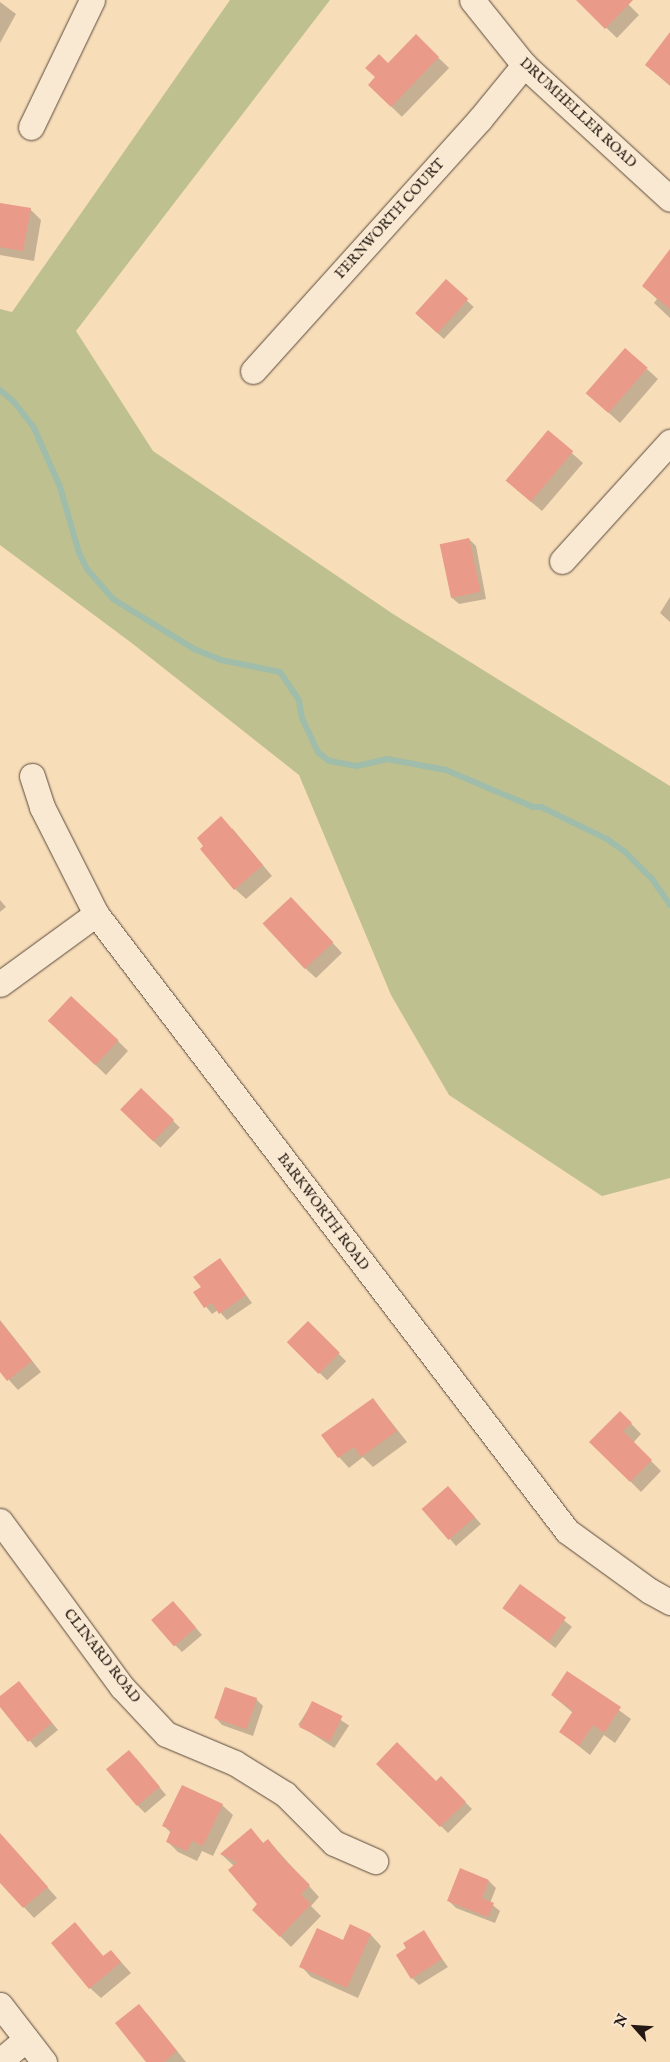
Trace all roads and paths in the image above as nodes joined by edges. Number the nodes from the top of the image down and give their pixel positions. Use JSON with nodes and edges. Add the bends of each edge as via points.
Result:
{"nodes":[{"id":1,"x":92,"y":0,"type":"edge"},
{"id":2,"x":472,"y":0,"type":"edge"},
{"id":3,"x":524,"y":65,"type":"junction"},
{"id":4,"x":31,"y":128,"type":"dead end"},
{"id":5,"x":670,"y":199,"type":"edge"},
{"id":6,"x":252,"y":371,"type":"dead end"},
{"id":7,"x":670,"y":442,"type":"edge"},
{"id":8,"x":562,"y":561,"type":"dead end"},
{"id":9,"x":32,"y":776,"type":"dead end"},
{"id":10,"x":96,"y":914,"type":"junction"},
{"id":11,"x":0,"y":984,"type":"edge"},
{"id":12,"x":0,"y":1521,"type":"edge"},
{"id":13,"x":670,"y":1602,"type":"edge"},
{"id":14,"x":375,"y":1861,"type":"dead end"},
{"id":15,"x":0,"y":2005,"type":"edge"},
{"id":16,"x":26,"y":2039,"type":"junction"},
{"id":17,"x":0,"y":2061,"type":"edge"},
{"id":18,"x":44,"y":2062,"type":"edge"}],
"edges":[{"from":1,"to":4,"type":"street"},
{"from":2,"to":3,"type":"street","name":"DRUMHELLER ROAD"},
{"from":3,"to":5,"type":"street","name":"DRUMHELLER ROAD"},
{"from":3,"to":6,"type":"street","name":"FERNWORTH COURT","via":[[480,119]]},
{"from":7,"to":8,"type":"street"},
{"from":9,"to":10,"type":"street","name":"BARKWORTH ROAD","via":[[42,807]]},
{"from":10,"to":11,"type":"street"},
{"from":10,"to":13,"type":"street","name":"BARKWORTH ROAD","via":[[567,1531]]},
{"from":12,"to":14,"type":"street","name":"CLINARD ROAD","via":[[122,1686],[166,1734],[236,1763],[284,1794],[334,1843]]},
{"from":15,"to":16,"type":"street"},
{"from":16,"to":17,"type":"street"},
{"from":16,"to":18,"type":"street"}]}
